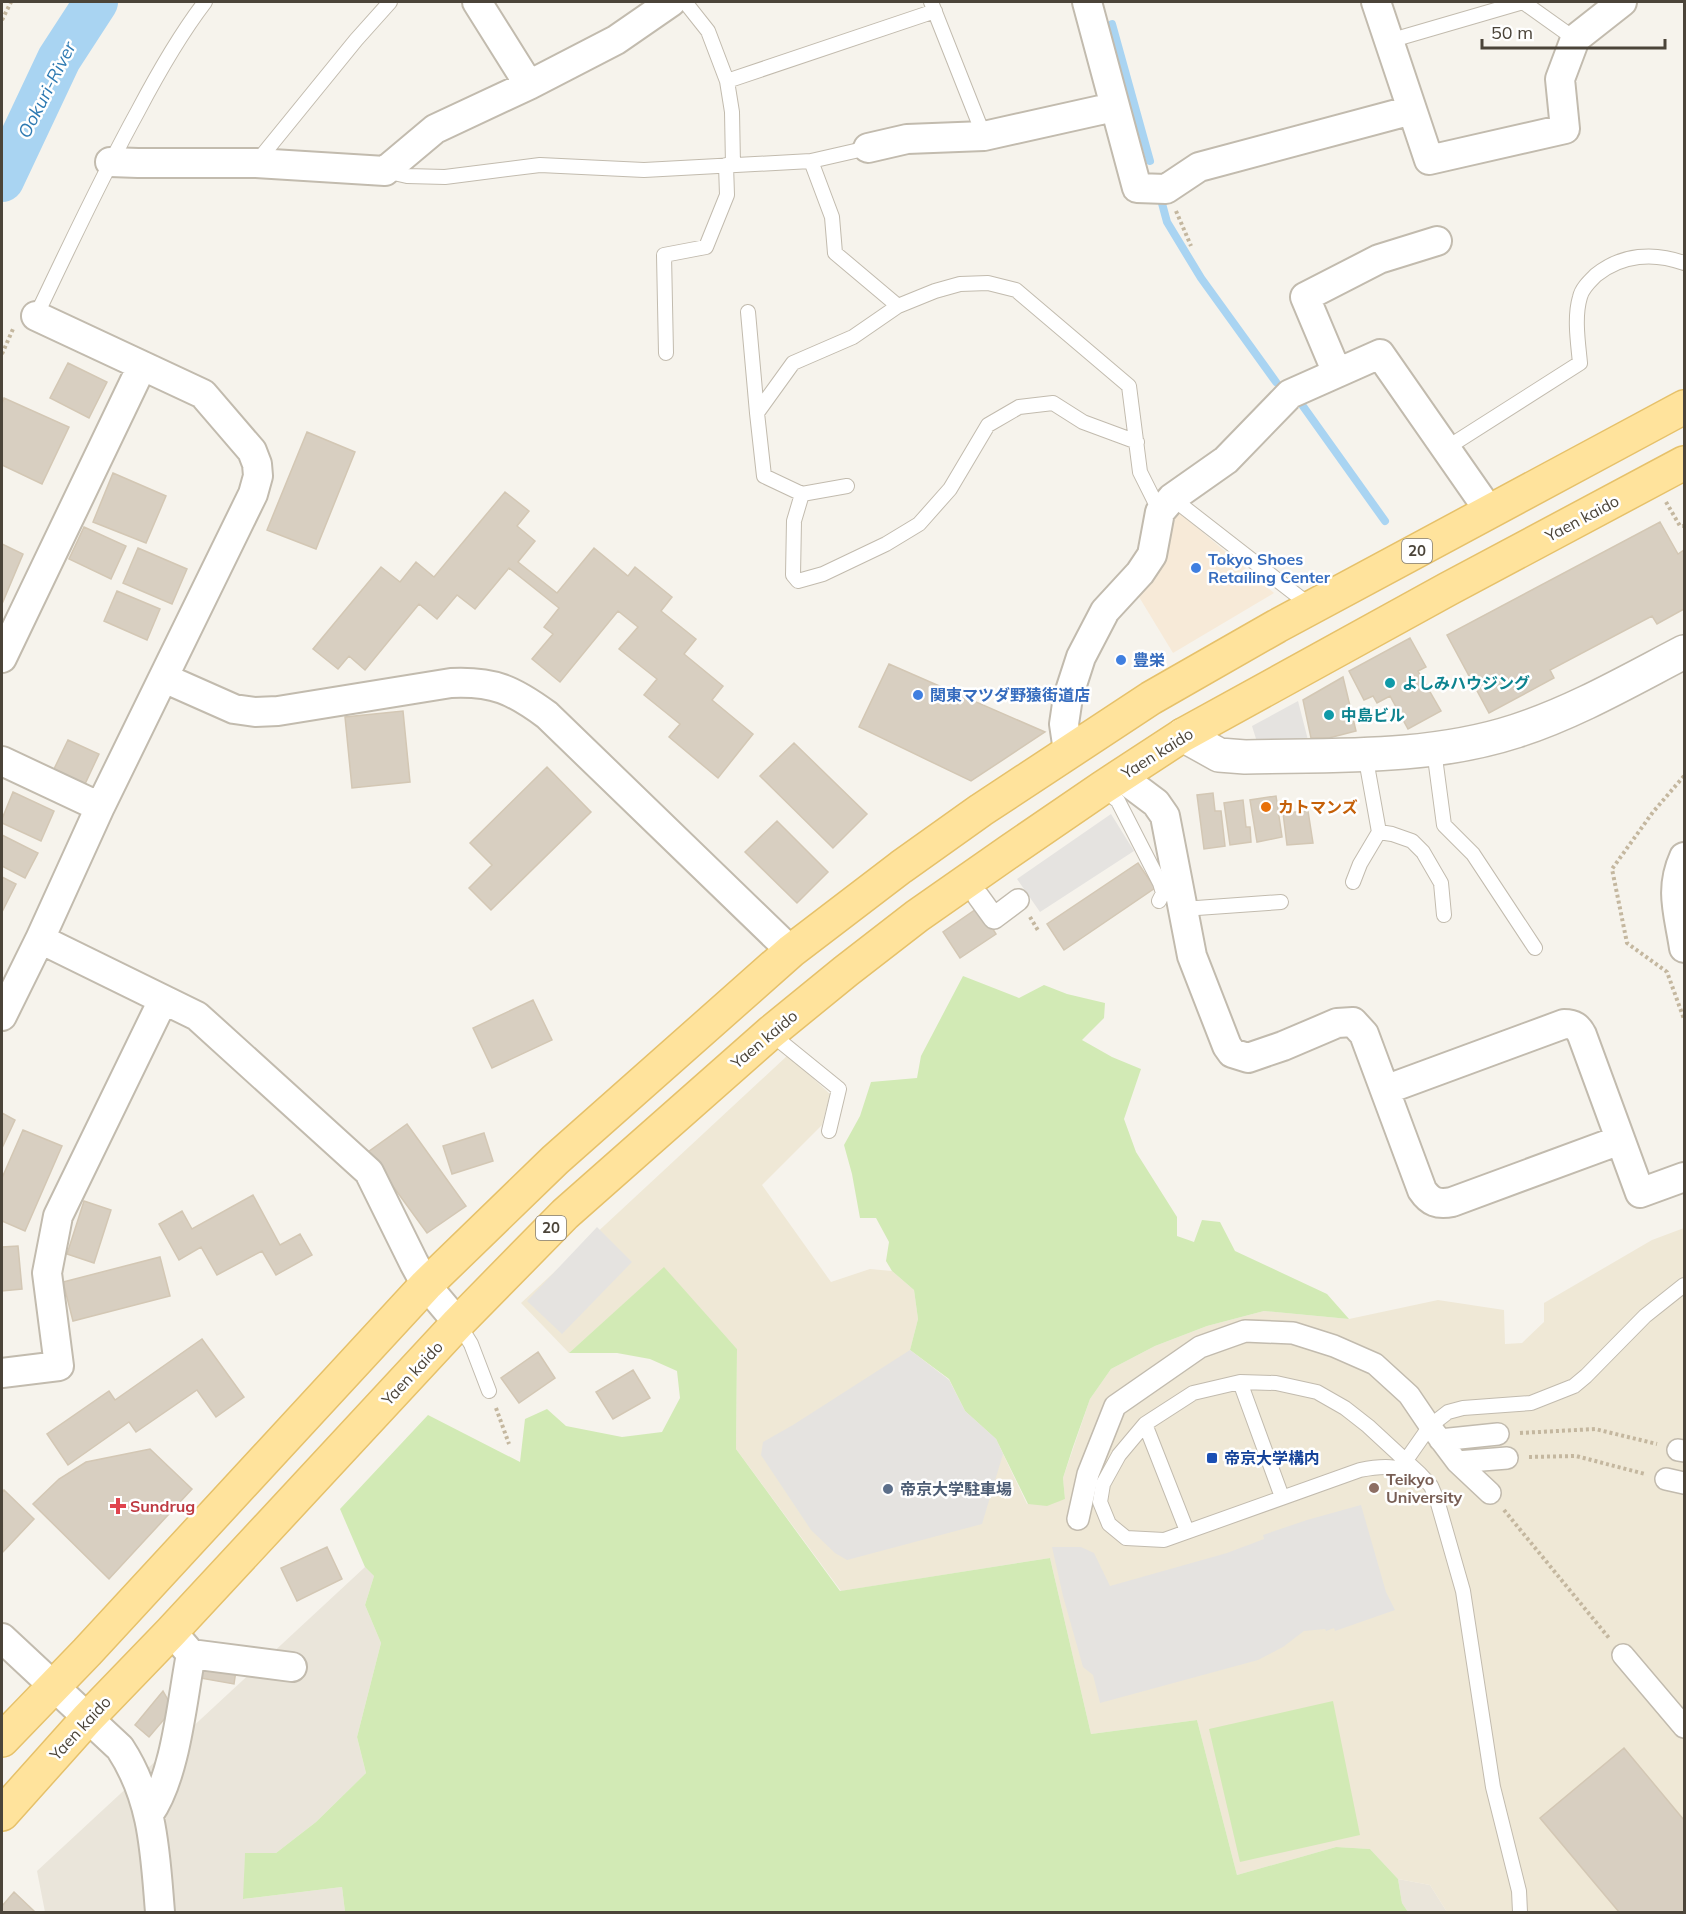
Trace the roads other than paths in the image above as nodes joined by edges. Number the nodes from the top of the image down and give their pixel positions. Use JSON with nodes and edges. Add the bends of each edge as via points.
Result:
{"nodes":[{"id":1,"x":205,"y":2,"type":"edge"},
{"id":2,"x":390,"y":2,"type":"edge"},
{"id":3,"x":477,"y":2,"type":"edge"},
{"id":4,"x":671,"y":2,"type":"edge"},
{"id":5,"x":685,"y":2,"type":"edge"},
{"id":6,"x":1087,"y":2,"type":"edge"},
{"id":7,"x":1376,"y":2,"type":"edge"},
{"id":8,"x":1622,"y":2,"type":"edge"},
{"id":9,"x":933,"y":6,"type":"edge"},
{"id":10,"x":1575,"y":39,"type":"junction"},
{"id":11,"x":1389,"y":41,"type":"junction"},
{"id":12,"x":728,"y":81,"type":"junction"},
{"id":13,"x":529,"y":85,"type":"junction"},
{"id":14,"x":1114,"y":107,"type":"junction"},
{"id":15,"x":1412,"y":110,"type":"junction"},
{"id":16,"x":984,"y":136,"type":"junction"},
{"id":17,"x":868,"y":148,"type":"joint"},
{"id":18,"x":811,"y":160,"type":"junction"},
{"id":19,"x":110,"y":162,"type":"junction"},
{"id":20,"x":256,"y":163,"type":"junction"},
{"id":21,"x":729,"y":165,"type":"junction"},
{"id":22,"x":385,"y":171,"type":"junction"},
{"id":23,"x":1437,"y":241,"type":"dead end"},
{"id":24,"x":1684,"y":263,"type":"edge"},
{"id":25,"x":898,"y":306,"type":"junction"},
{"id":26,"x":748,"y":312,"type":"dead end"},
{"id":27,"x":36,"y":316,"type":"joint"},
{"id":28,"x":666,"y":353,"type":"dead end"},
{"id":29,"x":142,"y":366,"type":"junction"},
{"id":30,"x":1337,"y":373,"type":"junction"},
{"id":31,"x":1684,"y":407,"type":"edge"},
{"id":32,"x":757,"y":413,"type":"junction"},
{"id":33,"x":1137,"y":442,"type":"junction"},
{"id":34,"x":1445,"y":448,"type":"junction"},
{"id":35,"x":1684,"y":463,"type":"edge"},
{"id":36,"x":847,"y":486,"type":"dead end"},
{"id":37,"x":802,"y":494,"type":"junction"},
{"id":38,"x":1166,"y":505,"type":"junction"},
{"id":39,"x":1490,"y":512,"type":"junction"},
{"id":40,"x":1312,"y":607,"type":"junction"},
{"id":41,"x":1277,"y":626,"type":"junction"},
{"id":42,"x":1684,"y":652,"type":"edge"},
{"id":43,"x":2,"y":658,"type":"edge"},
{"id":44,"x":1306,"y":667,"type":"junction"},
{"id":45,"x":164,"y":678,"type":"junction"},
{"id":46,"x":1150,"y":698,"type":"junction"},
{"id":47,"x":1184,"y":735,"type":"junction"},
{"id":48,"x":1434,"y":750,"type":"junction"},
{"id":49,"x":1068,"y":751,"type":"junction"},
{"id":50,"x":1365,"y":754,"type":"junction"},
{"id":51,"x":2,"y":761,"type":"edge"},
{"id":52,"x":1111,"y":782,"type":"junction"},
{"id":53,"x":100,"y":807,"type":"junction"},
{"id":54,"x":1379,"y":832,"type":"junction"},
{"id":55,"x":1684,"y":857,"type":"edge"},
{"id":56,"x":1353,"y":882,"type":"dead end"},
{"id":57,"x":978,"y":896,"type":"dead end"},
{"id":58,"x":1018,"y":900,"type":"dead end"},
{"id":59,"x":1281,"y":902,"type":"dead end"},
{"id":60,"x":1171,"y":905,"type":"junction"},
{"id":61,"x":1444,"y":915,"type":"dead end"},
{"id":62,"x":40,"y":939,"type":"junction"},
{"id":63,"x":1535,"y":948,"type":"dead end"},
{"id":64,"x":1684,"y":948,"type":"edge"},
{"id":65,"x":790,"y":951,"type":"junction"},
{"id":66,"x":163,"y":1000,"type":"junction"},
{"id":67,"x":2,"y":1016,"type":"edge"},
{"id":68,"x":770,"y":1033,"type":"junction"},
{"id":69,"x":1385,"y":1090,"type":"junction"},
{"id":70,"x":829,"y":1131,"type":"dead end"},
{"id":71,"x":1620,"y":1140,"type":"junction"},
{"id":72,"x":1684,"y":1177,"type":"edge"},
{"id":73,"x":426,"y":1284,"type":"junction"},
{"id":74,"x":1684,"y":1285,"type":"edge"},
{"id":75,"x":458,"y":1323,"type":"junction"},
{"id":76,"x":2,"y":1373,"type":"edge"},
{"id":77,"x":1240,"y":1382,"type":"junction"},
{"id":78,"x":489,"y":1392,"type":"dead end"},
{"id":79,"x":1145,"y":1424,"type":"junction"},
{"id":80,"x":1435,"y":1433,"type":"junction"},
{"id":81,"x":1498,"y":1434,"type":"road end"},
{"id":82,"x":1507,"y":1458,"type":"road end"},
{"id":83,"x":1457,"y":1462,"type":"junction"},
{"id":84,"x":1403,"y":1464,"type":"junction"},
{"id":85,"x":1490,"y":1493,"type":"road end"},
{"id":86,"x":1282,"y":1497,"type":"junction"},
{"id":87,"x":1078,"y":1519,"type":"dead end"},
{"id":88,"x":1187,"y":1531,"type":"junction"},
{"id":89,"x":2,"y":1638,"type":"edge"},
{"id":90,"x":181,"y":1643,"type":"junction"},
{"id":91,"x":1623,"y":1655,"type":"road end"},
{"id":92,"x":292,"y":1667,"type":"dead end"},
{"id":93,"x":53,"y":1687,"type":"junction"},
{"id":94,"x":87,"y":1719,"type":"junction"},
{"id":95,"x":1684,"y":1727,"type":"edge"},
{"id":96,"x":2,"y":1740,"type":"edge"},
{"id":97,"x":2,"y":1814,"type":"edge"},
{"id":98,"x":148,"y":1814,"type":"junction"},
{"id":99,"x":160,"y":1912,"type":"edge"},
{"id":100,"x":1520,"y":1912,"type":"edge"}],
"edges":[{"from":1,"to":19,"type":"lane","via":[[161,68]]},
{"from":2,"to":20,"type":"lane"},
{"from":3,"to":13,"type":"street"},
{"from":4,"to":13,"type":"street","via":[[616,40]]},
{"from":5,"to":12,"type":"lane","via":[[708,31]]},
{"from":6,"to":14,"type":"street"},
{"from":7,"to":11,"type":"street"},
{"from":8,"to":10,"type":"street"},
{"from":9,"to":12,"type":"lane"},
{"from":9,"to":16,"type":"lane"},
{"from":10,"to":11,"type":"lane","via":[[1523,2]]},
{"from":10,"to":15,"type":"street","via":[[1560,78],[1565,129],[1429,160]]},
{"from":11,"to":15,"type":"street"},
{"from":12,"to":21,"type":"lane","via":[[732,112]]},
{"from":13,"to":22,"type":"street","via":[[435,129]]},
{"from":14,"to":15,"type":"street","via":[[1137,188],[1166,189],[1199,167]]},
{"from":14,"to":16,"type":"street"},
{"from":16,"to":17,"type":"street","via":[[907,139]]},
{"from":17,"to":18,"type":"lane"},
{"from":18,"to":21,"type":"lane"},
{"from":18,"to":25,"type":"lane","via":[[832,217],[835,253]]},
{"from":19,"to":20,"type":"street"},
{"from":19,"to":27,"type":"lane"},
{"from":20,"to":22,"type":"street"},
{"from":21,"to":22,"type":"lane","via":[[645,170],[540,165],[445,177]]},
{"from":21,"to":28,"type":"lane","via":[[727,195],[706,247],[664,255]]},
{"from":23,"to":30,"type":"street","via":[[1378,259],[1305,297]]},
{"from":24,"to":34,"type":"lane","via":[[1669,257],[1627,257],[1603,269],[1580,296],[1580,363]]},
{"from":25,"to":32,"type":"lane","via":[[853,337],[794,363]]},
{"from":25,"to":33,"type":"lane","via":[[960,284],[987,283],[1016,290],[1129,386]]},
{"from":26,"to":32,"type":"lane"},
{"from":27,"to":29,"type":"street"},
{"from":29,"to":43,"type":"street"},
{"from":29,"to":45,"type":"street","via":[[203,394],[252,451],[258,476],[253,494]]},
{"from":30,"to":34,"type":"street","via":[[1380,354]]},
{"from":30,"to":38,"type":"street","via":[[1290,394],[1226,460]]},
{"from":31,"to":39,"type":"main road","number":"20"},
{"from":32,"to":37,"type":"lane","via":[[764,476]]},
{"from":33,"to":37,"type":"lane","via":[[1083,422],[1053,403],[1019,407],[988,426],[950,489],[919,524],[823,574],[798,581],[793,575],[794,521]]},
{"from":33,"to":38,"type":"lane","via":[[1140,472]]},
{"from":34,"to":39,"type":"street"},
{"from":35,"to":44,"type":"main road","name":"Yaen kaido","number":"20"},
{"from":36,"to":37,"type":"lane"},
{"from":38,"to":40,"type":"lane"},
{"from":38,"to":49,"type":"street","via":[[1152,555],[1105,610],[1082,657],[1065,715]]},
{"from":39,"to":40,"type":"main road","number":"20"},
{"from":40,"to":41,"type":"main road","number":"20"},
{"from":41,"to":44,"type":"main road","via":[[1270,644],[1276,656],[1285,663]]},
{"from":41,"to":46,"type":"main road","number":"20"},
{"from":42,"to":48,"type":"street","via":[[1548,720]]},
{"from":44,"to":47,"type":"main road","name":"Yaen kaido","number":"20"},
{"from":45,"to":53,"type":"street"},
{"from":45,"to":65,"type":"street","via":[[234,709],[255,712],[451,682],[477,682],[512,692],[547,715]]},
{"from":46,"to":47,"type":"main road"},
{"from":46,"to":49,"type":"main road","number":"20"},
{"from":47,"to":50,"type":"street","via":[[1219,755]]},
{"from":47,"to":52,"type":"main road","name":"Yaen kaido","number":"20"},
{"from":48,"to":50,"type":"street"},
{"from":48,"to":63,"type":"lane","via":[[1444,825],[1473,854]]},
{"from":49,"to":65,"type":"main road","number":"20","via":[[900,867]]},
{"from":50,"to":54,"type":"lane"},
{"from":51,"to":53,"type":"street"},
{"from":52,"to":60,"type":"street","via":[[1156,803],[1165,816]]},
{"from":52,"to":68,"type":"main road","name":"Yaen kaido","number":"20","via":[[917,916]]},
{"from":53,"to":62,"type":"street"},
{"from":54,"to":56,"type":"lane"},
{"from":54,"to":61,"type":"lane","via":[[1412,842],[1423,852],[1440,883]]},
{"from":55,"to":64,"type":"street","via":[[1674,891]]},
{"from":57,"to":58,"type":"street","via":[[994,918]]},
{"from":59,"to":60,"type":"lane"},
{"from":60,"to":69,"type":"street","via":[[1188,936],[1198,974],[1232,1053],[1248,1058],[1337,1023],[1353,1022],[1364,1034]]},
{"from":62,"to":66,"type":"street"},
{"from":62,"to":67,"type":"street"},
{"from":65,"to":73,"type":"main road","number":"20","via":[[555,1160]]},
{"from":66,"to":73,"type":"street","via":[[197,1016],[369,1172]]},
{"from":66,"to":76,"type":"street","via":[[58,1216],[47,1272],[59,1366]]},
{"from":68,"to":70,"type":"lane","via":[[839,1089]]},
{"from":68,"to":75,"type":"main road","name":"Yaen kaido","number":"20","via":[[565,1214]]},
{"from":69,"to":71,"type":"street","via":[[1422,1190],[1434,1202],[1452,1202]]},
{"from":69,"to":71,"type":"street","via":[[1571,1024],[1582,1035]]},
{"from":71,"to":72,"type":"street","via":[[1640,1193]]},
{"from":73,"to":75,"type":"street"},
{"from":73,"to":93,"type":"main road","number":"20"},
{"from":74,"to":80,"type":"lane","via":[[1645,1316],[1574,1386],[1531,1403],[1448,1412]]},
{"from":75,"to":78,"type":"lane","via":[[471,1344]]},
{"from":75,"to":90,"type":"main road","name":"Yaen kaido","number":"20"},
{"from":77,"to":79,"type":"lane","via":[[1193,1393]]},
{"from":77,"to":84,"type":"lane","via":[[1276,1383],[1317,1392],[1360,1420]]},
{"from":77,"to":86,"type":"lane"},
{"from":79,"to":88,"type":"lane"},
{"from":79,"to":88,"type":"lane","via":[[1119,1455],[1103,1484],[1100,1502],[1109,1524],[1126,1538],[1164,1540]]},
{"from":80,"to":81,"type":"street"},
{"from":80,"to":83,"type":"street"},
{"from":80,"to":84,"type":"lane"},
{"from":80,"to":87,"type":"street","via":[[1408,1395],[1375,1364],[1293,1333],[1245,1331],[1200,1347],[1115,1406],[1088,1474]]},
{"from":82,"to":83,"type":"street"},
{"from":83,"to":85,"type":"street"},
{"from":84,"to":86,"type":"lane","via":[[1360,1470]]},
{"from":84,"to":100,"type":"lane","via":[[1431,1486],[1463,1592],[1492,1787],[1519,1891]]},
{"from":86,"to":88,"type":"lane"},
{"from":89,"to":93,"type":"street"},
{"from":90,"to":92,"type":"street"},
{"from":90,"to":94,"type":"main road","name":"Yaen kaido","number":"20"},
{"from":90,"to":98,"type":"street","via":[[174,1749],[159,1800]]},
{"from":91,"to":95,"type":"street"},
{"from":93,"to":94,"type":"street"},
{"from":93,"to":96,"type":"main road","number":"20"},
{"from":94,"to":97,"type":"main road","name":"Yaen kaido","number":"20"},
{"from":94,"to":98,"type":"street","via":[[120,1748],[129,1762]]},
{"from":98,"to":99,"type":"street"}]}
